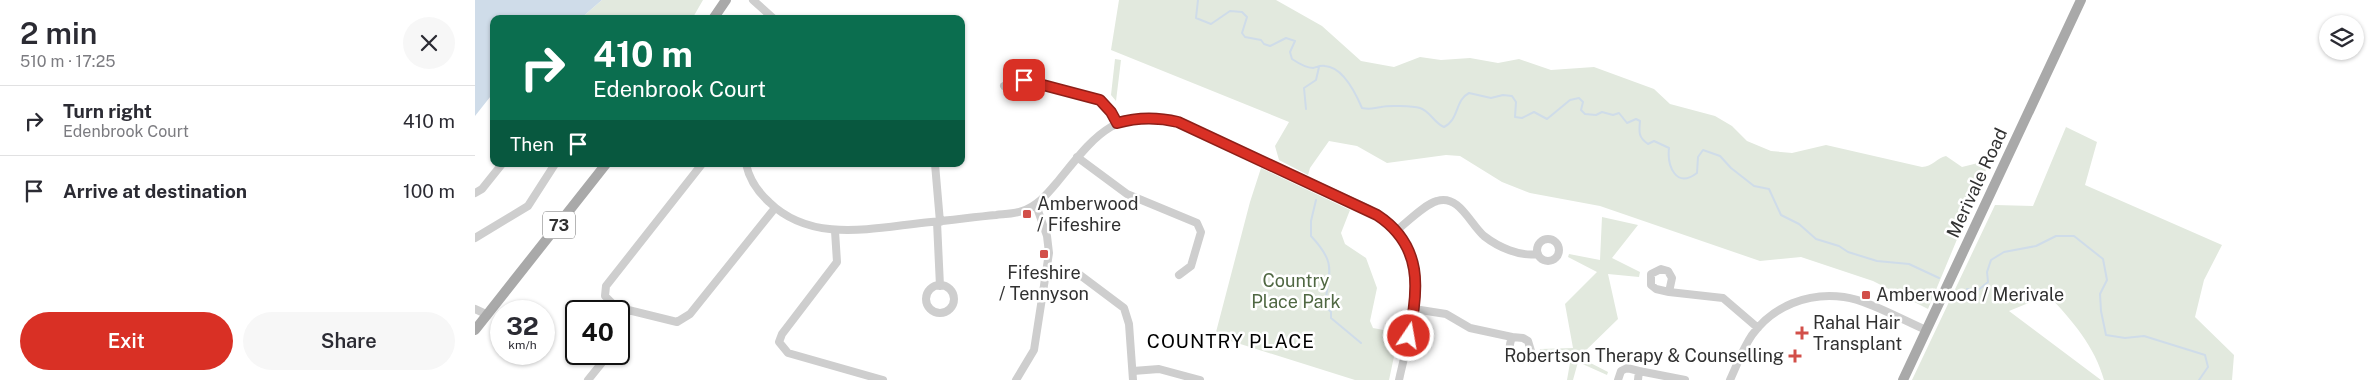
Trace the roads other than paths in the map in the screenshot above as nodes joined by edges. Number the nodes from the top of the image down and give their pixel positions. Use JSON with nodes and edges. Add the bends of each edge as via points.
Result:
{"nodes":[{"id":1,"x":726,"y":0,"type":"edge"},
{"id":2,"x":753,"y":0,"type":"edge"},
{"id":3,"x":2081,"y":0,"type":"edge"},
{"id":4,"x":716,"y":15,"type":"edge"},
{"id":5,"x":770,"y":15,"type":"edge"},
{"id":6,"x":1004,"y":86,"type":"dead end"},
{"id":7,"x":1117,"y":123,"type":"junction"},
{"id":8,"x":1077,"y":157,"type":"junction"},
{"id":9,"x":500,"y":167,"type":"edge"},
{"id":10,"x":553,"y":167,"type":"edge"},
{"id":11,"x":599,"y":167,"type":"edge"},
{"id":12,"x":700,"y":167,"type":"edge"},
{"id":13,"x":747,"y":167,"type":"edge"},
{"id":14,"x":935,"y":167,"type":"edge"},
{"id":15,"x":475,"y":193,"type":"edge"},
{"id":16,"x":1036,"y":205,"type":"junction"},
{"id":17,"x":775,"y":208,"type":"junction"},
{"id":18,"x":938,"y":222,"type":"junction"},
{"id":19,"x":835,"y":231,"type":"junction"},
{"id":20,"x":1396,"y":232,"type":"junction"},
{"id":21,"x":475,"y":238,"type":"edge"},
{"id":22,"x":1538,"y":254,"type":"dead end"},
{"id":23,"x":1047,"y":273,"type":"junction"},
{"id":24,"x":1179,"y":275,"type":"dead end"},
{"id":25,"x":940,"y":286,"type":"dead end"},
{"id":26,"x":1669,"y":292,"type":"dead end"},
{"id":27,"x":609,"y":300,"type":"edge"},
{"id":28,"x":475,"y":309,"type":"edge"},
{"id":29,"x":1414,"y":309,"type":"junction"},
{"id":30,"x":630,"y":311,"type":"edge"},
{"id":31,"x":488,"y":315,"type":"junction"},
{"id":32,"x":1758,"y":328,"type":"junction"},
{"id":33,"x":475,"y":330,"type":"edge"},
{"id":34,"x":1926,"y":330,"type":"junction"},
{"id":35,"x":1512,"y":337,"type":"dead end"},
{"id":36,"x":600,"y":365,"type":"edge"},
{"id":37,"x":1133,"y":371,"type":"junction"},
{"id":38,"x":1639,"y":371,"type":"junction"},
{"id":39,"x":588,"y":380,"type":"edge"},
{"id":40,"x":883,"y":380,"type":"edge"},
{"id":41,"x":1017,"y":380,"type":"edge"},
{"id":42,"x":1133,"y":380,"type":"edge"},
{"id":43,"x":1200,"y":380,"type":"edge"},
{"id":44,"x":1399,"y":380,"type":"edge"},
{"id":45,"x":1618,"y":380,"type":"edge"},
{"id":46,"x":1638,"y":380,"type":"edge"},
{"id":47,"x":1685,"y":380,"type":"edge"},
{"id":48,"x":1730,"y":380,"type":"edge"},
{"id":49,"x":1903,"y":380,"type":"edge"}],
"edges":[{"from":1,"to":4,"type":"main road"},
{"from":2,"to":5,"type":"street"},
{"from":3,"to":34,"type":"main road","name":"Merivale Road"},
{"from":6,"to":7,"type":"street","via":[[1020,79],[1089,96],[1100,100]]},
{"from":7,"to":8,"type":"street","via":[[1101,131]]},
{"from":7,"to":20,"type":"street","via":[[1146,118],[1178,122],[1369,209]]},
{"from":8,"to":16,"type":"street"},
{"from":8,"to":24,"type":"street","via":[[1127,194],[1197,222],[1201,232],[1191,266]]},
{"from":9,"to":15,"type":"street"},
{"from":10,"to":21,"type":"street","via":[[528,206]]},
{"from":11,"to":31,"type":"main road","number":"73"},
{"from":12,"to":27,"type":"street","via":[[606,286],[605,296]]},
{"from":13,"to":17,"type":"street","via":[[754,184]]},
{"from":14,"to":18,"type":"street"},
{"from":16,"to":18,"type":"street","via":[[1021,212]]},
{"from":16,"to":23,"type":"street","via":[[1047,236]]},
{"from":17,"to":19,"type":"street","via":[[787,218],[816,229]]},
{"from":17,"to":30,"type":"street","via":[[690,314],[677,322]]},
{"from":18,"to":19,"type":"street"},
{"from":18,"to":25,"type":"street"},
{"from":19,"to":40,"type":"street","via":[[837,262],[779,342],[788,353]]},
{"from":20,"to":22,"type":"street","via":[[1431,204],[1451,201],[1496,244],[1523,253]]},
{"from":20,"to":29,"type":"street","via":[[1413,260],[1417,292]]},
{"from":23,"to":37,"type":"street","via":[[1080,275],[1124,308],[1129,324]]},
{"from":23,"to":41,"type":"street","via":[[1034,350]]},
{"from":26,"to":32,"type":"street","via":[[1723,298]]},
{"from":28,"to":31,"type":"street"},
{"from":29,"to":35,"type":"street","via":[[1445,314],[1470,328]]},
{"from":29,"to":44,"type":"street"},
{"from":31,"to":33,"type":"main road","number":"73"},
{"from":32,"to":34,"type":"street","via":[[1796,301],[1828,296],[1857,301]]},
{"from":32,"to":48,"type":"street"},
{"from":34,"to":49,"type":"main road","name":"Merivale Road"},
{"from":36,"to":39,"type":"street"},
{"from":37,"to":42,"type":"street"},
{"from":37,"to":43,"type":"street","via":[[1159,369]]},
{"from":38,"to":45,"type":"street","via":[[1624,369]]},
{"from":38,"to":46,"type":"street"},
{"from":38,"to":47,"type":"street"}]}
